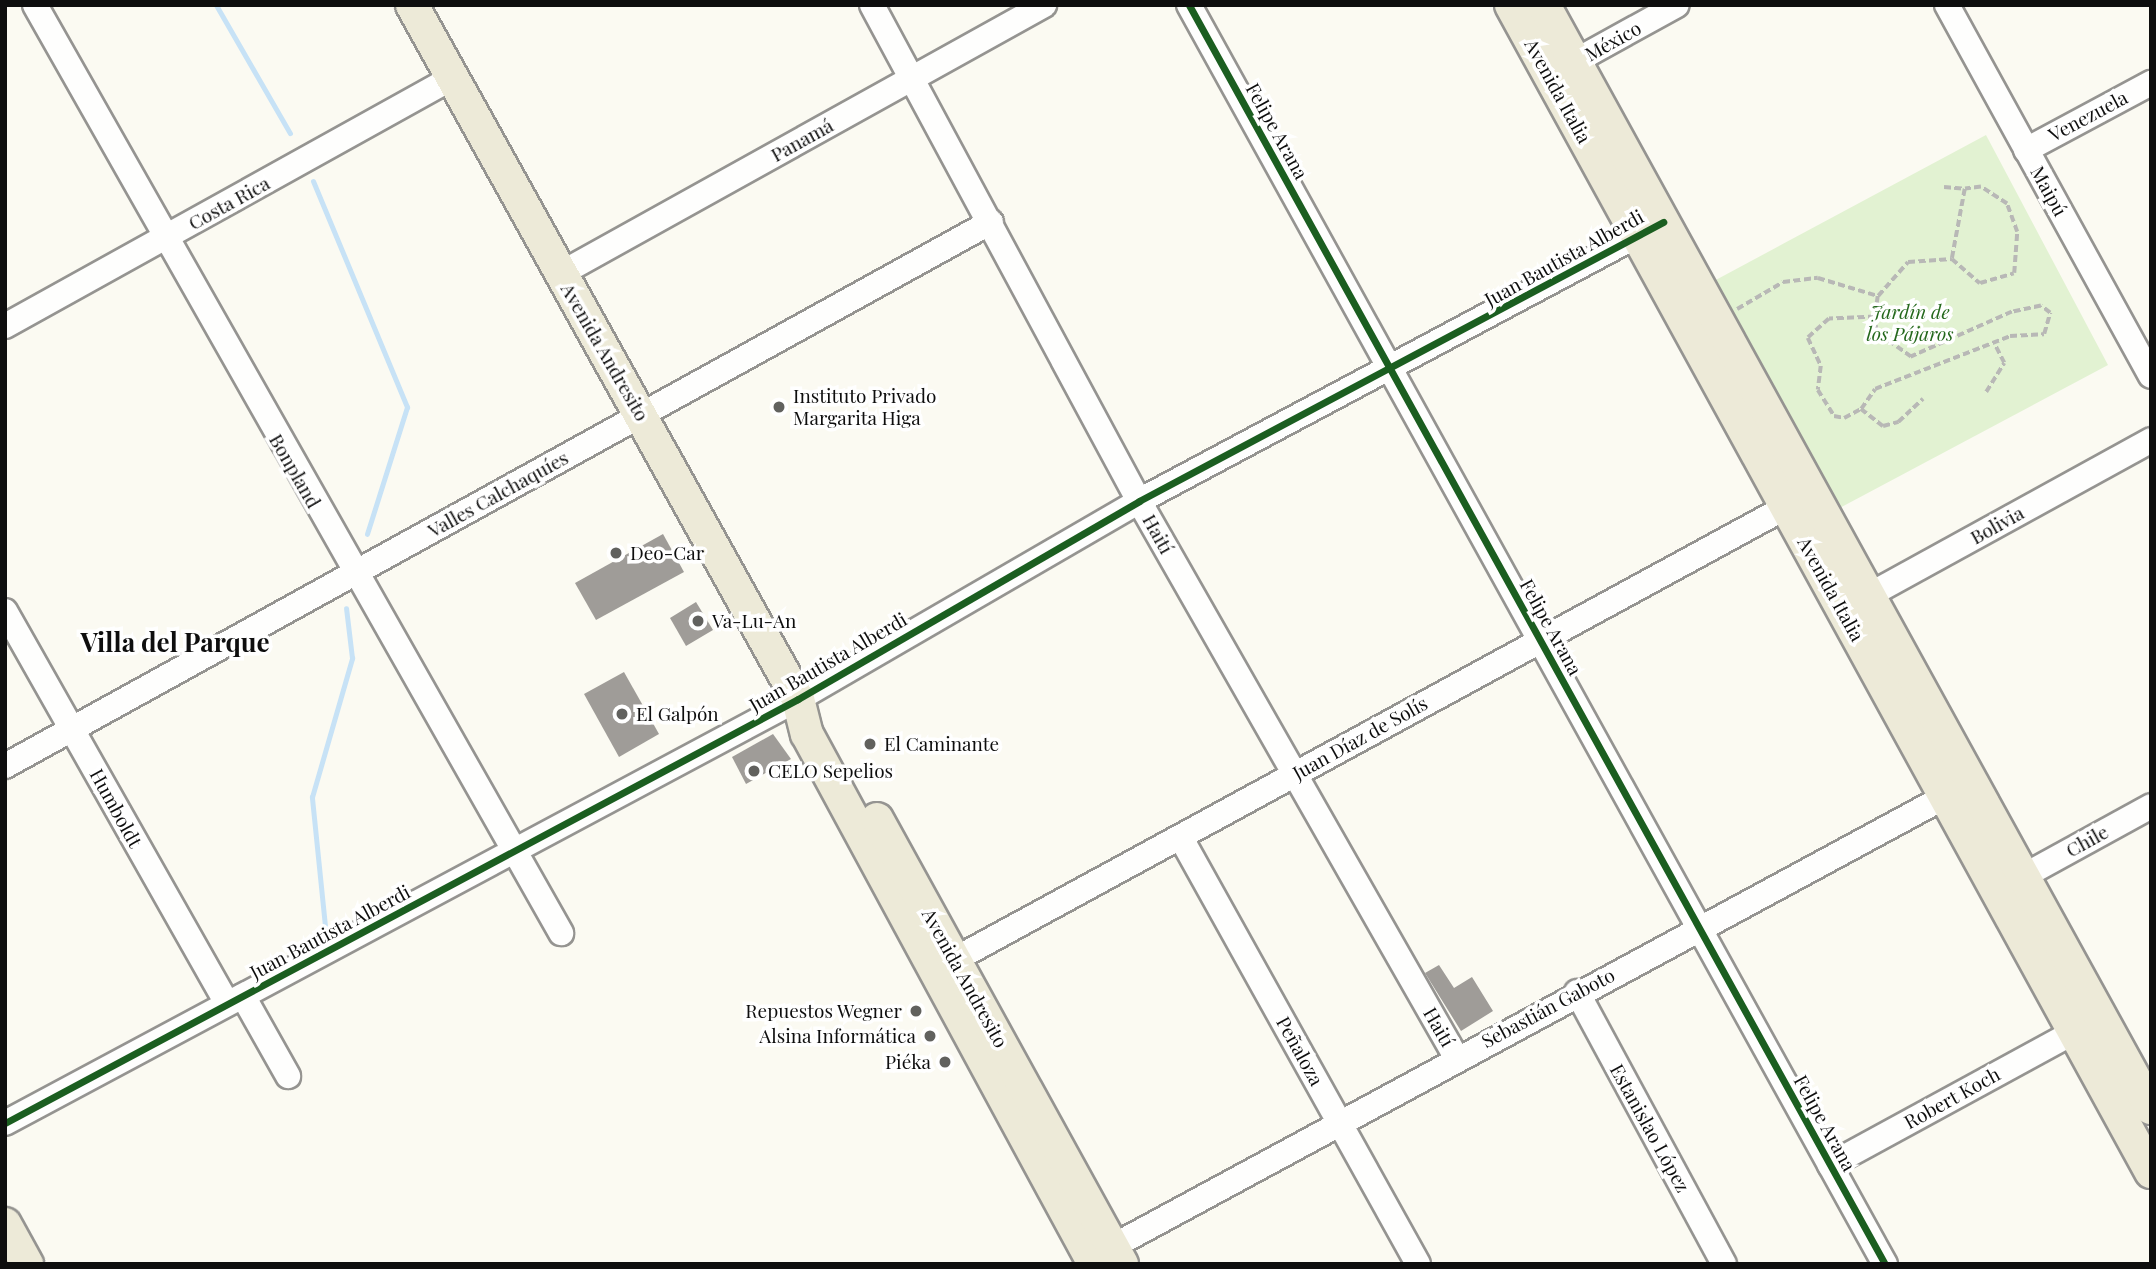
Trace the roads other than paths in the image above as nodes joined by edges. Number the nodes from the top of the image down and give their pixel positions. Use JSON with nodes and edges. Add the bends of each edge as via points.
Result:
{"nodes":[{"id":1,"x":35,"y":5,"type":"edge"},
{"id":2,"x":412,"y":5,"type":"edge"},
{"id":3,"x":872,"y":5,"type":"edge"},
{"id":4,"x":1044,"y":5,"type":"edge"},
{"id":5,"x":1189,"y":5,"type":"edge"},
{"id":6,"x":1511,"y":5,"type":"edge"},
{"id":7,"x":1544,"y":5,"type":"edge"},
{"id":8,"x":1677,"y":5,"type":"edge"},
{"id":9,"x":1947,"y":5,"type":"edge"},
{"id":10,"x":1562,"y":69,"type":"junction"},
{"id":11,"x":452,"y":78,"type":"junction"},
{"id":12,"x":913,"y":78,"type":"junction"},
{"id":13,"x":2151,"y":83,"type":"edge"},
{"id":14,"x":2026,"y":150,"type":"junction"},
{"id":15,"x":991,"y":222,"type":"junction"},
{"id":16,"x":1650,"y":228,"type":"junction"},
{"id":17,"x":163,"y":240,"type":"junction"},
{"id":18,"x":560,"y":274,"type":"junction"},
{"id":19,"x":5,"y":326,"type":"edge"},
{"id":20,"x":1391,"y":371,"type":"junction"},
{"id":21,"x":2151,"y":376,"type":"edge"},
{"id":22,"x":641,"y":415,"type":"junction"},
{"id":23,"x":2151,"y":440,"type":"edge"},
{"id":24,"x":1139,"y":501,"type":"junction"},
{"id":25,"x":1786,"y":507,"type":"junction"},
{"id":26,"x":355,"y":574,"type":"junction"},
{"id":27,"x":1855,"y":603,"type":"junction"},
{"id":28,"x":5,"y":611,"type":"edge"},
{"id":29,"x":1540,"y":639,"type":"junction"},
{"id":30,"x":798,"y":699,"type":"junction"},
{"id":31,"x":72,"y":731,"type":"junction"},
{"id":32,"x":5,"y":766,"type":"edge"},
{"id":33,"x":1294,"y":775,"type":"junction"},
{"id":34,"x":1958,"y":789,"type":"junction"},
{"id":35,"x":2151,"y":806,"type":"edge"},
{"id":36,"x":1181,"y":838,"type":"junction"},
{"id":37,"x":513,"y":851,"type":"junction"},
{"id":38,"x":2022,"y":877,"type":"junction"},
{"id":39,"x":1698,"y":926,"type":"junction"},
{"id":40,"x":561,"y":933,"type":"dead end"},
{"id":41,"x":945,"y":965,"type":"junction"},
{"id":42,"x":1577,"y":992,"type":"junction"},
{"id":43,"x":235,"y":1000,"type":"junction"},
{"id":44,"x":2074,"y":1032,"type":"junction"},
{"id":45,"x":1456,"y":1057,"type":"junction"},
{"id":46,"x":288,"y":1076,"type":"dead end"},
{"id":47,"x":2151,"y":1108,"type":"edge"},
{"id":48,"x":1339,"y":1121,"type":"junction"},
{"id":49,"x":5,"y":1123,"type":"edge"},
{"id":50,"x":1830,"y":1164,"type":"junction"},
{"id":51,"x":2151,"y":1172,"type":"edge"},
{"id":52,"x":5,"y":1224,"type":"edge"},
{"id":53,"x":1105,"y":1258,"type":"edge"},
{"id":54,"x":27,"y":1264,"type":"edge"},
{"id":55,"x":1418,"y":1264,"type":"edge"},
{"id":56,"x":1724,"y":1264,"type":"edge"},
{"id":57,"x":1885,"y":1264,"type":"edge"}],
"edges":[{"from":1,"to":17,"type":"street","name":"Bonpland"},
{"from":2,"to":11,"type":"main road","name":"Avenida Andresito"},
{"from":3,"to":12,"type":"street","name":"Haití"},
{"from":4,"to":12,"type":"street","name":"Panamá"},
{"from":5,"to":20,"type":"street","name":"Felipe Arana"},
{"from":6,"to":10,"type":"main road","name":"Avenida Italia"},
{"from":7,"to":10,"type":"main road","name":"Avenida Italia"},
{"from":8,"to":10,"type":"street","name":"México"},
{"from":9,"to":14,"type":"street","name":"Maipú"},
{"from":10,"to":16,"type":"main road","name":"Avenida Italia"},
{"from":11,"to":17,"type":"street","name":"Costa Rica"},
{"from":11,"to":18,"type":"main road","name":"Avenida Andresito"},
{"from":12,"to":15,"type":"street","name":"Haití"},
{"from":12,"to":18,"type":"street","name":"Panamá"},
{"from":13,"to":14,"type":"street","name":"Venezuela"},
{"from":14,"to":21,"type":"street","name":"Maipú"},
{"from":15,"to":22,"type":"street","name":"Valles Calchaquíes"},
{"from":15,"to":24,"type":"street","name":"Haití"},
{"from":16,"to":20,"type":"street","name":"Juan Bautista Alberdi"},
{"from":16,"to":25,"type":"main road","name":"Avenida Italia"},
{"from":16,"to":27,"type":"main road","name":"Avenida Italia","via":[[1716,320]]},
{"from":17,"to":19,"type":"street","name":"Costa Rica"},
{"from":17,"to":26,"type":"street","name":"Bonpland"},
{"from":18,"to":22,"type":"main road","name":"Avenida Andresito"},
{"from":20,"to":24,"type":"street","name":"Juan Bautista Alberdi"},
{"from":20,"to":29,"type":"street","name":"Felipe Arana"},
{"from":22,"to":26,"type":"street","name":"Valles Calchaquíes"},
{"from":22,"to":30,"type":"main road","name":"Avenida Andresito"},
{"from":23,"to":27,"type":"street","name":"Bolivia"},
{"from":24,"to":30,"type":"street","name":"Juan Bautista Alberdi"},
{"from":24,"to":33,"type":"street","name":"Haití"},
{"from":25,"to":27,"type":"main road","name":"Avenida Italia"},
{"from":25,"to":29,"type":"street","name":"Juan Díaz de Solís"},
{"from":26,"to":31,"type":"street","name":"Valles Calchaquíes"},
{"from":26,"to":37,"type":"street","name":"Bonpland"},
{"from":27,"to":34,"type":"main road","name":"Avenida Italia"},
{"from":28,"to":31,"type":"street","name":"Humboldt"},
{"from":29,"to":33,"type":"street","name":"Juan Díaz de Solís"},
{"from":29,"to":39,"type":"street","name":"Felipe Arana"},
{"from":30,"to":37,"type":"street","name":"Juan Bautista Alberdi"},
{"from":30,"to":41,"type":"main road","name":"Avenida Andresito","via":[[824,723]]},
{"from":31,"to":32,"type":"street","name":"Valles Calchaquíes"},
{"from":31,"to":43,"type":"street","name":"Humboldt"},
{"from":33,"to":36,"type":"street","name":"Juan Díaz de Solís"},
{"from":33,"to":45,"type":"street","name":"Haití"},
{"from":34,"to":38,"type":"main road","name":"Avenida Italia"},
{"from":34,"to":39,"type":"street","name":"Sebastián Gaboto"},
{"from":34,"to":44,"type":"main road","name":"Avenida Italia"},
{"from":35,"to":38,"type":"street","name":"Chile"},
{"from":36,"to":41,"type":"street","name":"Juan Díaz de Solís"},
{"from":36,"to":48,"type":"street","name":"Peñaloza"},
{"from":37,"to":40,"type":"street","name":"Bonpland"},
{"from":37,"to":43,"type":"street","name":"Juan Bautista Alberdi"},
{"from":38,"to":47,"type":"main road","name":"Avenida Italia"},
{"from":39,"to":42,"type":"street","name":"Sebastián Gaboto"},
{"from":39,"to":50,"type":"street","name":"Felipe Arana"},
{"from":41,"to":53,"type":"main road","name":"Avenida Andresito"},
{"from":42,"to":45,"type":"street","name":"Sebastián Gaboto"},
{"from":42,"to":56,"type":"street","name":"Estanislao López"},
{"from":43,"to":46,"type":"street","name":"Humboldt"},
{"from":43,"to":49,"type":"street","name":"Juan Bautista Alberdi"},
{"from":44,"to":50,"type":"street","name":"Robert Koch"},
{"from":44,"to":51,"type":"main road","name":"Avenida Italia"},
{"from":45,"to":48,"type":"street","name":"Sebastián Gaboto"},
{"from":48,"to":53,"type":"street","name":"Sebastián Gaboto"},
{"from":48,"to":55,"type":"street","name":"Peñaloza"},
{"from":50,"to":57,"type":"street","name":"Felipe Arana"},
{"from":52,"to":54,"type":"main road"}]}
